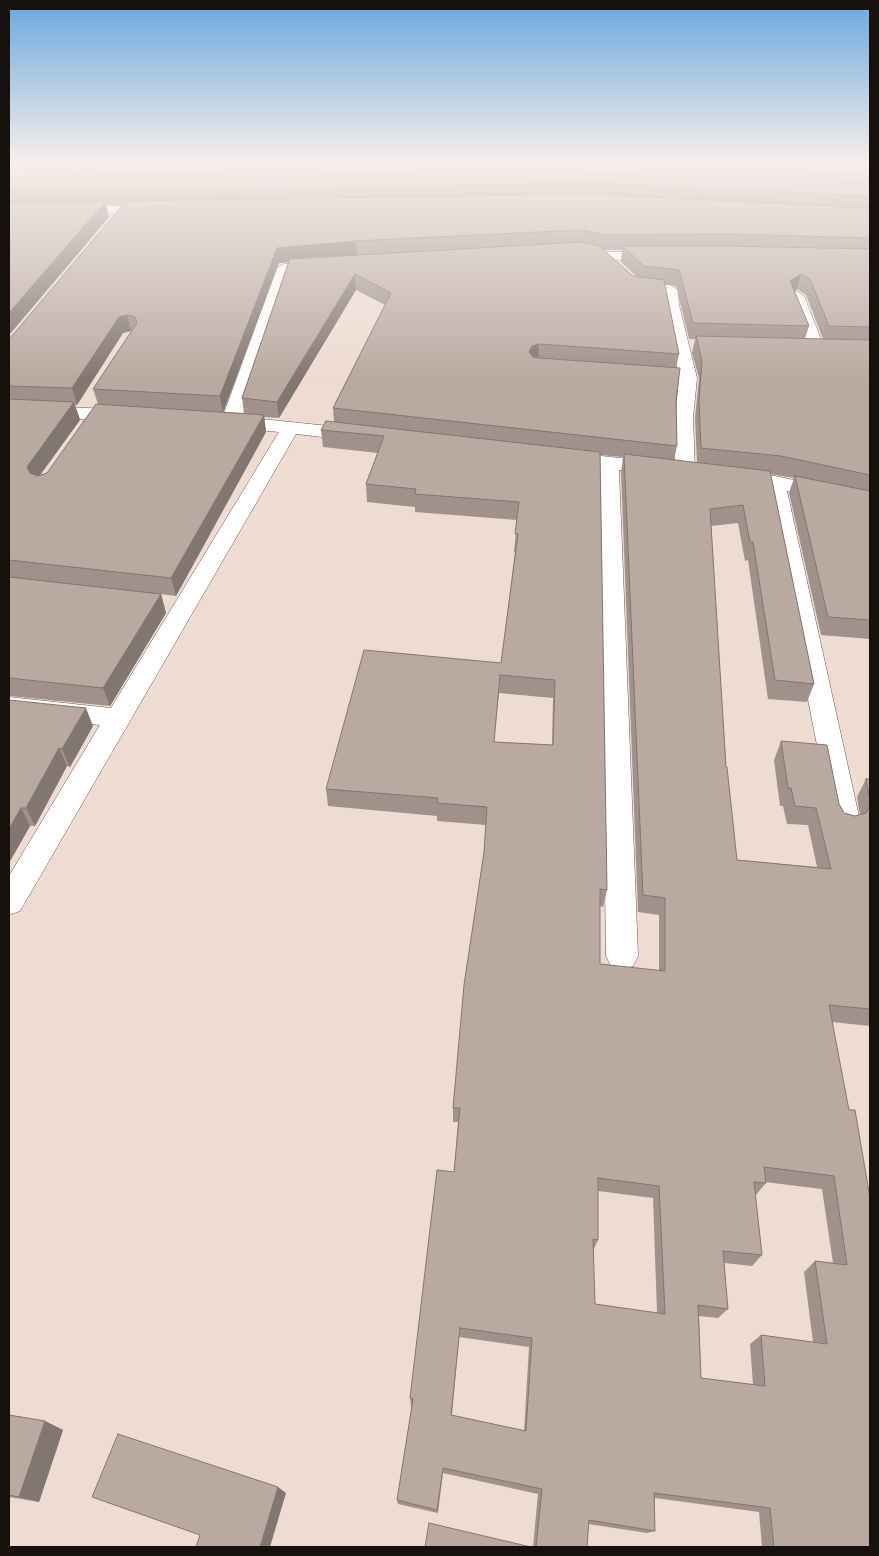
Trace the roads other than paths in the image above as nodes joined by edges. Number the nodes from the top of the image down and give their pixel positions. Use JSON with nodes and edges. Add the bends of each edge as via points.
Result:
{"nodes":[{"id":1,"x":560,"y":252,"type":"edge"},
{"id":2,"x":672,"y":255,"type":"edge"},
{"id":3,"x":603,"y":256,"type":"junction"},
{"id":4,"x":338,"y":264,"type":"edge"},
{"id":5,"x":796,"y":296,"type":"edge"},
{"id":6,"x":680,"y":346,"type":"junction"},
{"id":7,"x":700,"y":347,"type":"edge"},
{"id":8,"x":798,"y":349,"type":"edge"},
{"id":9,"x":817,"y":349,"type":"junction"},
{"id":10,"x":835,"y":349,"type":"edge"},
{"id":11,"x":668,"y":376,"type":"edge"},
{"id":12,"x":688,"y":378,"type":"junction"},
{"id":13,"x":9,"y":409,"type":"edge"},
{"id":14,"x":143,"y":417,"type":"edge"},
{"id":15,"x":211,"y":420,"type":"edge"},
{"id":16,"x":230,"y":421,"type":"junction"},
{"id":17,"x":291,"y":427,"type":"junction"},
{"id":18,"x":376,"y":437,"type":"edge"},
{"id":19,"x":541,"y":456,"type":"edge"},
{"id":20,"x":609,"y":464,"type":"junction"},
{"id":21,"x":700,"y":473,"type":"junction"},
{"id":22,"x":775,"y":482,"type":"junction"},
{"id":23,"x":870,"y":502,"type":"edge"},
{"id":24,"x":9,"y":706,"type":"edge"},
{"id":25,"x":120,"y":718,"type":"junction"},
{"id":26,"x":846,"y":821,"type":"edge"},
{"id":27,"x":9,"y":902,"type":"edge"},
{"id":28,"x":622,"y":956,"type":"dead end"}],
"edges":[{"from":1,"to":3,"type":"street","via":[[579,251]]},
{"from":2,"to":3,"type":"street"},
{"from":3,"to":6,"type":"street","via":[[637,287],[670,290]]},
{"from":4,"to":16,"type":"street","via":[[284,268]]},
{"from":5,"to":9,"type":"street"},
{"from":6,"to":7,"type":"street"},
{"from":6,"to":12,"type":"street"},
{"from":8,"to":9,"type":"street"},
{"from":9,"to":10,"type":"street"},
{"from":11,"to":12,"type":"street"},
{"from":12,"to":21,"type":"street","via":[[684,418]]},
{"from":13,"to":14,"type":"street"},
{"from":15,"to":16,"type":"street"},
{"from":16,"to":17,"type":"street"},
{"from":17,"to":18,"type":"street"},
{"from":17,"to":25,"type":"street","via":[[176,605]]},
{"from":19,"to":20,"type":"street"},
{"from":20,"to":21,"type":"street"},
{"from":20,"to":28,"type":"street"},
{"from":21,"to":22,"type":"street"},
{"from":22,"to":23,"type":"street"},
{"from":22,"to":26,"type":"street"},
{"from":24,"to":25,"type":"street"},
{"from":25,"to":27,"type":"street"}]}
